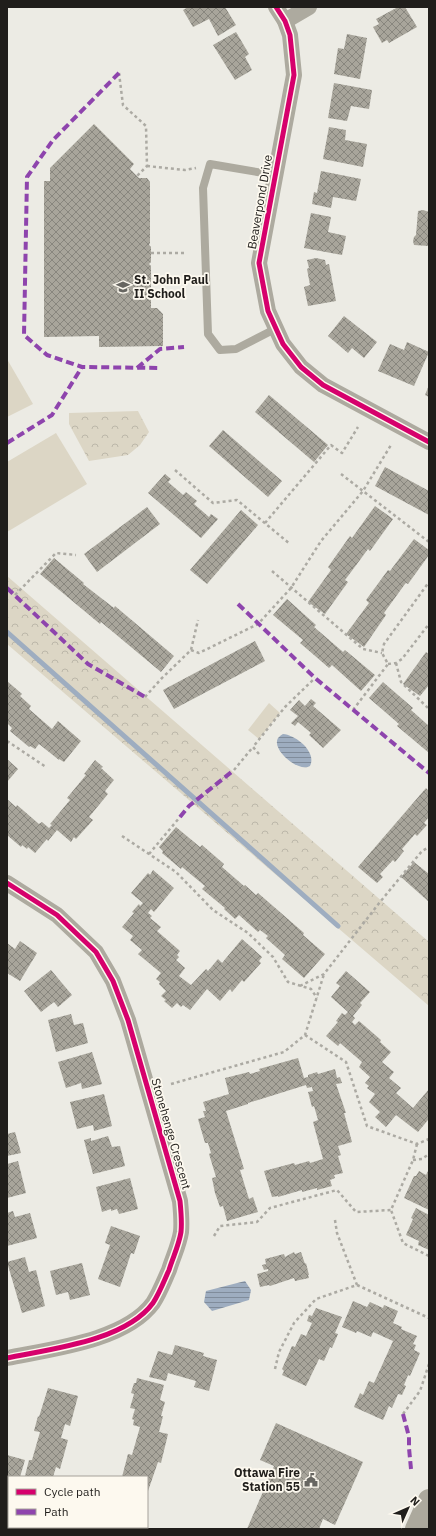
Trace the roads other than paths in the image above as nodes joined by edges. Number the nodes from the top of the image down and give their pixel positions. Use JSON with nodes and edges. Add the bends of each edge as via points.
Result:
{"nodes":[{"id":1,"x":276,"y":7,"type":"edge"},
{"id":2,"x":309,"y":7,"type":"edge"},
{"id":3,"x":285,"y":21,"type":"junction"},
{"id":4,"x":275,"y":175,"type":"junction"},
{"id":5,"x":275,"y":329,"type":"junction"},
{"id":6,"x":429,"y":442,"type":"edge"},
{"id":7,"x":7,"y":883,"type":"edge"},
{"id":8,"x":7,"y":1358,"type":"edge"},
{"id":9,"x":429,"y":1500,"type":"edge"},
{"id":10,"x":416,"y":1529,"type":"edge"}],
"edges":[{"from":1,"to":3,"type":"street","name":"Beaverpond Drive"},
{"from":2,"to":3,"type":"street"},
{"from":3,"to":4,"type":"street","name":"Beaverpond Drive","via":[[290,34],[294,75]]},
{"from":4,"to":5,"type":"street","name":"Beaverpond Drive","via":[[259,263],[268,311]]},
{"from":4,"to":5,"type":"lane","via":[[210,164],[203,188],[208,334],[220,350],[236,348]]},
{"from":5,"to":6,"type":"street","name":"Beaverpond Drive","via":[[301,367],[323,385]]},
{"from":7,"to":8,"type":"street","name":"Stonehenge Crescent","via":[[57,915],[96,952],[113,981],[128,1020],[180,1201],[181,1230],[178,1246],[162,1287],[152,1304],[137,1319],[92,1340]]},
{"from":9,"to":10,"type":"main road"}]}
